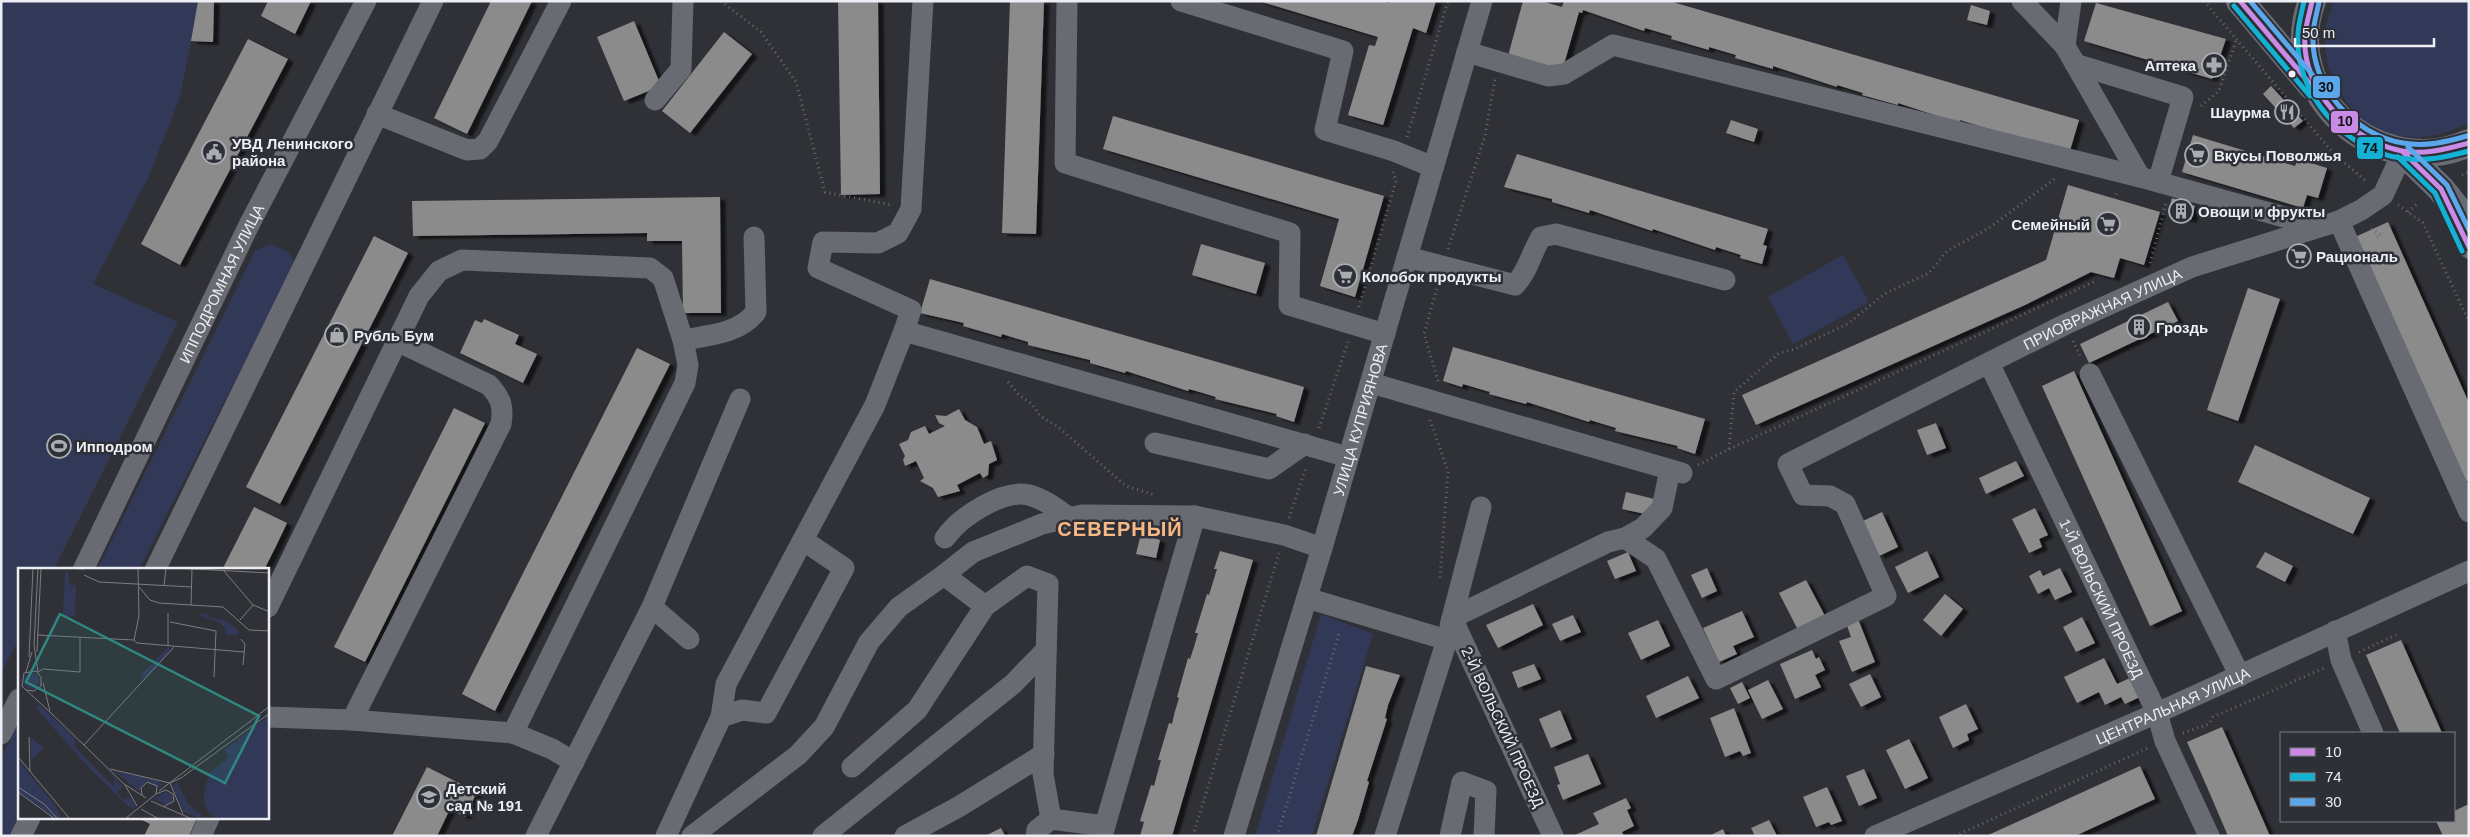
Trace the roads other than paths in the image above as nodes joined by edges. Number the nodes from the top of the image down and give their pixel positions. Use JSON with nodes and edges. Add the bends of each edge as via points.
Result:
{"nodes":[{"id":1,"x":366,"y":1,"type":"edge"},
{"id":2,"x":433,"y":1,"type":"edge"},
{"id":3,"x":561,"y":1,"type":"edge"},
{"id":4,"x":683,"y":1,"type":"edge"},
{"id":5,"x":1067,"y":1,"type":"edge"},
{"id":6,"x":1181,"y":1,"type":"edge"},
{"id":7,"x":1482,"y":1,"type":"edge"},
{"id":8,"x":2022,"y":1,"type":"edge"},
{"id":9,"x":2071,"y":1,"type":"edge"},
{"id":10,"x":2240,"y":1,"type":"edge"},
{"id":11,"x":2312,"y":1,"type":"edge"},
{"id":12,"x":924,"y":3,"type":"edge"},
{"id":13,"x":2064,"y":46,"type":"junction"},
{"id":14,"x":1467,"y":52,"type":"junction"},
{"id":15,"x":2075,"y":64,"type":"junction"},
{"id":16,"x":2316,"y":90,"type":"junction"},
{"id":17,"x":655,"y":100,"type":"dead end"},
{"id":18,"x":377,"y":114,"type":"junction"},
{"id":19,"x":2469,"y":143,"type":"edge"},
{"id":20,"x":2403,"y":152,"type":"junction"},
{"id":21,"x":1433,"y":167,"type":"junction"},
{"id":22,"x":2452,"y":182,"type":"junction"},
{"id":23,"x":2155,"y":185,"type":"junction"},
{"id":24,"x":2339,"y":221,"type":"junction"},
{"id":25,"x":2469,"y":224,"type":"edge"},
{"id":26,"x":2316,"y":226,"type":"junction"},
{"id":27,"x":754,"y":236,"type":"dead end"},
{"id":28,"x":2469,"y":248,"type":"edge"},
{"id":29,"x":1407,"y":257,"type":"junction"},
{"id":30,"x":1725,"y":280,"type":"dead end"},
{"id":31,"x":904,"y":331,"type":"junction"},
{"id":32,"x":1385,"y":334,"type":"junction"},
{"id":33,"x":684,"y":340,"type":"junction"},
{"id":34,"x":398,"y":342,"type":"junction"},
{"id":35,"x":1989,"y":362,"type":"junction"},
{"id":36,"x":2087,"y":369,"type":"road end"},
{"id":37,"x":1371,"y":382,"type":"junction"},
{"id":38,"x":740,"y":399,"type":"dead end"},
{"id":39,"x":1155,"y":443,"type":"dead end"},
{"id":40,"x":1309,"y":445,"type":"junction"},
{"id":41,"x":1348,"y":457,"type":"junction"},
{"id":42,"x":1481,"y":507,"type":"dead end"},
{"id":43,"x":2469,"y":512,"type":"edge"},
{"id":44,"x":1195,"y":516,"type":"junction"},
{"id":45,"x":1070,"y":518,"type":"junction"},
{"id":46,"x":945,"y":538,"type":"dead end"},
{"id":47,"x":1625,"y":538,"type":"junction"},
{"id":48,"x":803,"y":540,"type":"junction"},
{"id":49,"x":1322,"y":548,"type":"junction"},
{"id":50,"x":83,"y":568,"type":"edge"},
{"id":51,"x":156,"y":568,"type":"edge"},
{"id":52,"x":2469,"y":572,"type":"edge"},
{"id":53,"x":944,"y":575,"type":"junction"},
{"id":54,"x":1307,"y":598,"type":"junction"},
{"id":55,"x":269,"y":606,"type":"edge"},
{"id":56,"x":985,"y":606,"type":"junction"},
{"id":57,"x":652,"y":607,"type":"junction"},
{"id":58,"x":1452,"y":618,"type":"junction"},
{"id":59,"x":2335,"y":631,"type":"junction"},
{"id":60,"x":689,"y":639,"type":"dead end"},
{"id":61,"x":1447,"y":640,"type":"junction"},
{"id":62,"x":1046,"y":650,"type":"junction"},
{"id":63,"x":2240,"y":676,"type":"junction"},
{"id":64,"x":18,"y":701,"type":"edge"},
{"id":65,"x":2157,"y":713,"type":"junction"},
{"id":66,"x":269,"y":717,"type":"edge"},
{"id":67,"x":721,"y":717,"type":"junction"},
{"id":68,"x":352,"y":720,"type":"junction"},
{"id":69,"x":2373,"y":732,"type":"edge"},
{"id":70,"x":512,"y":733,"type":"junction"},
{"id":71,"x":1,"y":734,"type":"edge"},
{"id":72,"x":1044,"y":754,"type":"junction"},
{"id":73,"x":574,"y":762,"type":"junction"},
{"id":74,"x":852,"y":767,"type":"dead end"},
{"id":75,"x":1051,"y":819,"type":"junction"},
{"id":76,"x":29,"y":820,"type":"edge"},
{"id":77,"x":208,"y":820,"type":"edge"},
{"id":78,"x":1104,"y":831,"type":"edge"},
{"id":79,"x":21,"y":836,"type":"edge"},
{"id":80,"x":201,"y":836,"type":"edge"},
{"id":81,"x":536,"y":836,"type":"edge"},
{"id":82,"x":666,"y":836,"type":"edge"},
{"id":83,"x":692,"y":836,"type":"edge"},
{"id":84,"x":823,"y":836,"type":"edge"},
{"id":85,"x":905,"y":836,"type":"edge"},
{"id":86,"x":1036,"y":836,"type":"edge"},
{"id":87,"x":1234,"y":836,"type":"edge"},
{"id":88,"x":1385,"y":836,"type":"edge"},
{"id":89,"x":1450,"y":836,"type":"edge"},
{"id":90,"x":1484,"y":836,"type":"edge"},
{"id":91,"x":1553,"y":836,"type":"edge"},
{"id":92,"x":1875,"y":836,"type":"edge"},
{"id":93,"x":2209,"y":836,"type":"edge"}],
"edges":[{"from":1,"to":50,"type":"street","name":"ИППОДРОМНАЯ УЛИЦА","via":[[250,225]]},
{"from":2,"to":18,"type":"street"},
{"from":3,"to":18,"type":"street","via":[[488,141],[480,149],[467,150]]},
{"from":4,"to":17,"type":"street","via":[[681,69]]},
{"from":5,"to":32,"type":"street","via":[[1064,163],[1290,233],[1289,305]]},
{"from":6,"to":21,"type":"street","via":[[1343,51],[1325,130]]},
{"from":7,"to":14,"type":"street","name":"УЛИЦА КУПРИЯНОВА"},
{"from":8,"to":13,"type":"street"},
{"from":9,"to":13,"type":"street"},
{"from":10,"to":16,"type":"main road"},
{"from":11,"to":16,"type":"main road","via":[[2307,20],[2306,51]]},
{"from":12,"to":31,"type":"street","via":[[911,209],[898,233],[878,243],[823,242],[818,268],[911,310]]},
{"from":13,"to":15,"type":"street"},
{"from":14,"to":21,"type":"street","name":"УЛИЦА КУПРИЯНОВА"},
{"from":14,"to":23,"type":"street","via":[[1548,76],[1564,74],[1613,45]]},
{"from":15,"to":23,"type":"street"},
{"from":15,"to":23,"type":"street","via":[[2183,97]]},
{"from":16,"to":20,"type":"main road","via":[[2342,122],[2355,132],[2386,148]]},
{"from":18,"to":51,"type":"street"},
{"from":19,"to":20,"type":"main road","via":[[2443,152]]},
{"from":20,"to":22,"type":"main road"},
{"from":20,"to":24,"type":"street","name":"ПРИОВРАЖНАЯ УЛИЦА","via":[[2383,194],[2362,210]]},
{"from":21,"to":29,"type":"street","name":"УЛИЦА КУПРИЯНОВА"},
{"from":22,"to":25,"type":"main road"},
{"from":22,"to":28,"type":"street"},
{"from":23,"to":26,"type":"street"},
{"from":24,"to":26,"type":"street","name":"ПРИОВРАЖНАЯ УЛИЦА"},
{"from":24,"to":43,"type":"street"},
{"from":26,"to":35,"type":"street","name":"ПРИОВРАЖНАЯ УЛИЦА","via":[[2192,267]]},
{"from":27,"to":33,"type":"street","via":[[756,312],[748,323],[735,330]]},
{"from":29,"to":30,"type":"street","via":[[1515,285],[1525,275],[1541,238],[1556,234]]},
{"from":29,"to":32,"type":"street","name":"УЛИЦА КУПРИЯНОВА"},
{"from":31,"to":40,"type":"street"},
{"from":31,"to":48,"type":"street","via":[[874,406]]},
{"from":32,"to":37,"type":"street","name":"УЛИЦА КУПРИЯНОВА"},
{"from":33,"to":34,"type":"street","via":[[663,278],[650,268],[462,260],[439,271],[419,296]]},
{"from":33,"to":70,"type":"street","via":[[688,365],[685,383]]},
{"from":34,"to":55,"type":"street"},
{"from":34,"to":68,"type":"street","via":[[489,385],[498,395],[504,410],[501,424]]},
{"from":35,"to":47,"type":"street","name":"ПРИОВРАЖНАЯ УЛИЦА","via":[[1788,464],[1804,496],[1830,496],[1845,504],[1886,596],[1716,679],[1656,559]]},
{"from":35,"to":65,"type":"street","name":"1-Й ВОЛЬСКИЙ ПРОЕЗД"},
{"from":36,"to":63,"type":"street"},
{"from":37,"to":41,"type":"street","name":"УЛИЦА КУПРИЯНОВА"},
{"from":37,"to":47,"type":"street","via":[[1676,471],[1662,508],[1643,528]]},
{"from":38,"to":57,"type":"street"},
{"from":39,"to":40,"type":"street","via":[[1269,469]]},
{"from":40,"to":41,"type":"street"},
{"from":41,"to":49,"type":"street","name":"УЛИЦА КУПРИЯНОВА"},
{"from":42,"to":58,"type":"street"},
{"from":44,"to":45,"type":"street","via":[[1082,515]]},
{"from":44,"to":49,"type":"street","via":[[1284,535]]},
{"from":44,"to":78,"type":"street"},
{"from":45,"to":46,"type":"street","via":[[1028,494],[1010,495],[979,508],[953,527]]},
{"from":45,"to":53,"type":"street","via":[[1042,524],[973,552]]},
{"from":47,"to":58,"type":"street","via":[[1608,542]]},
{"from":48,"to":67,"type":"street","via":[[726,684]]},
{"from":48,"to":67,"type":"street","via":[[844,568],[766,713],[742,710]]},
{"from":49,"to":54,"type":"street","name":"УЛИЦА КУПРИЯНОВА"},
{"from":52,"to":59,"type":"street","name":"ЦЕНТРАЛЬНАЯ УЛИЦА"},
{"from":53,"to":56,"type":"street"},
{"from":53,"to":83,"type":"street","via":[[899,607],[869,642],[824,727],[798,754]]},
{"from":54,"to":61,"type":"street"},
{"from":54,"to":87,"type":"street","name":"УЛИЦА КУПРИЯНОВА"},
{"from":56,"to":62,"type":"street","via":[[1027,576],[1048,584]]},
{"from":56,"to":74,"type":"street","via":[[917,710]]},
{"from":57,"to":60,"type":"street"},
{"from":57,"to":73,"type":"street"},
{"from":58,"to":61,"type":"street"},
{"from":58,"to":91,"type":"street","name":"2-Й ВОЛЬСКИЙ ПРОЕЗД"},
{"from":59,"to":63,"type":"street","name":"ЦЕНТРАЛЬНАЯ УЛИЦА"},
{"from":59,"to":69,"type":"street","via":[[2341,660]]},
{"from":61,"to":88,"type":"street"},
{"from":62,"to":72,"type":"street"},
{"from":62,"to":84,"type":"street","via":[[1014,684]]},
{"from":63,"to":65,"type":"street","name":"ЦЕНТРАЛЬНАЯ УЛИЦА"},
{"from":64,"to":71,"type":"street"},
{"from":65,"to":92,"type":"street","name":"ЦЕНТРАЛЬНАЯ УЛИЦА"},
{"from":65,"to":93,"type":"street","name":"1-Й ВОЛЬСКИЙ ПРОЕЗД","via":[[2166,741]]},
{"from":66,"to":68,"type":"street"},
{"from":67,"to":82,"type":"street"},
{"from":68,"to":70,"type":"street"},
{"from":70,"to":73,"type":"street"},
{"from":72,"to":75,"type":"street"},
{"from":72,"to":85,"type":"street"},
{"from":73,"to":81,"type":"street"},
{"from":75,"to":78,"type":"street"},
{"from":75,"to":86,"type":"street","via":[[1037,830]]},
{"from":76,"to":79,"type":"street"},
{"from":77,"to":80,"type":"street"},
{"from":89,"to":90,"type":"street","via":[[1462,782],[1486,791]]}]}
